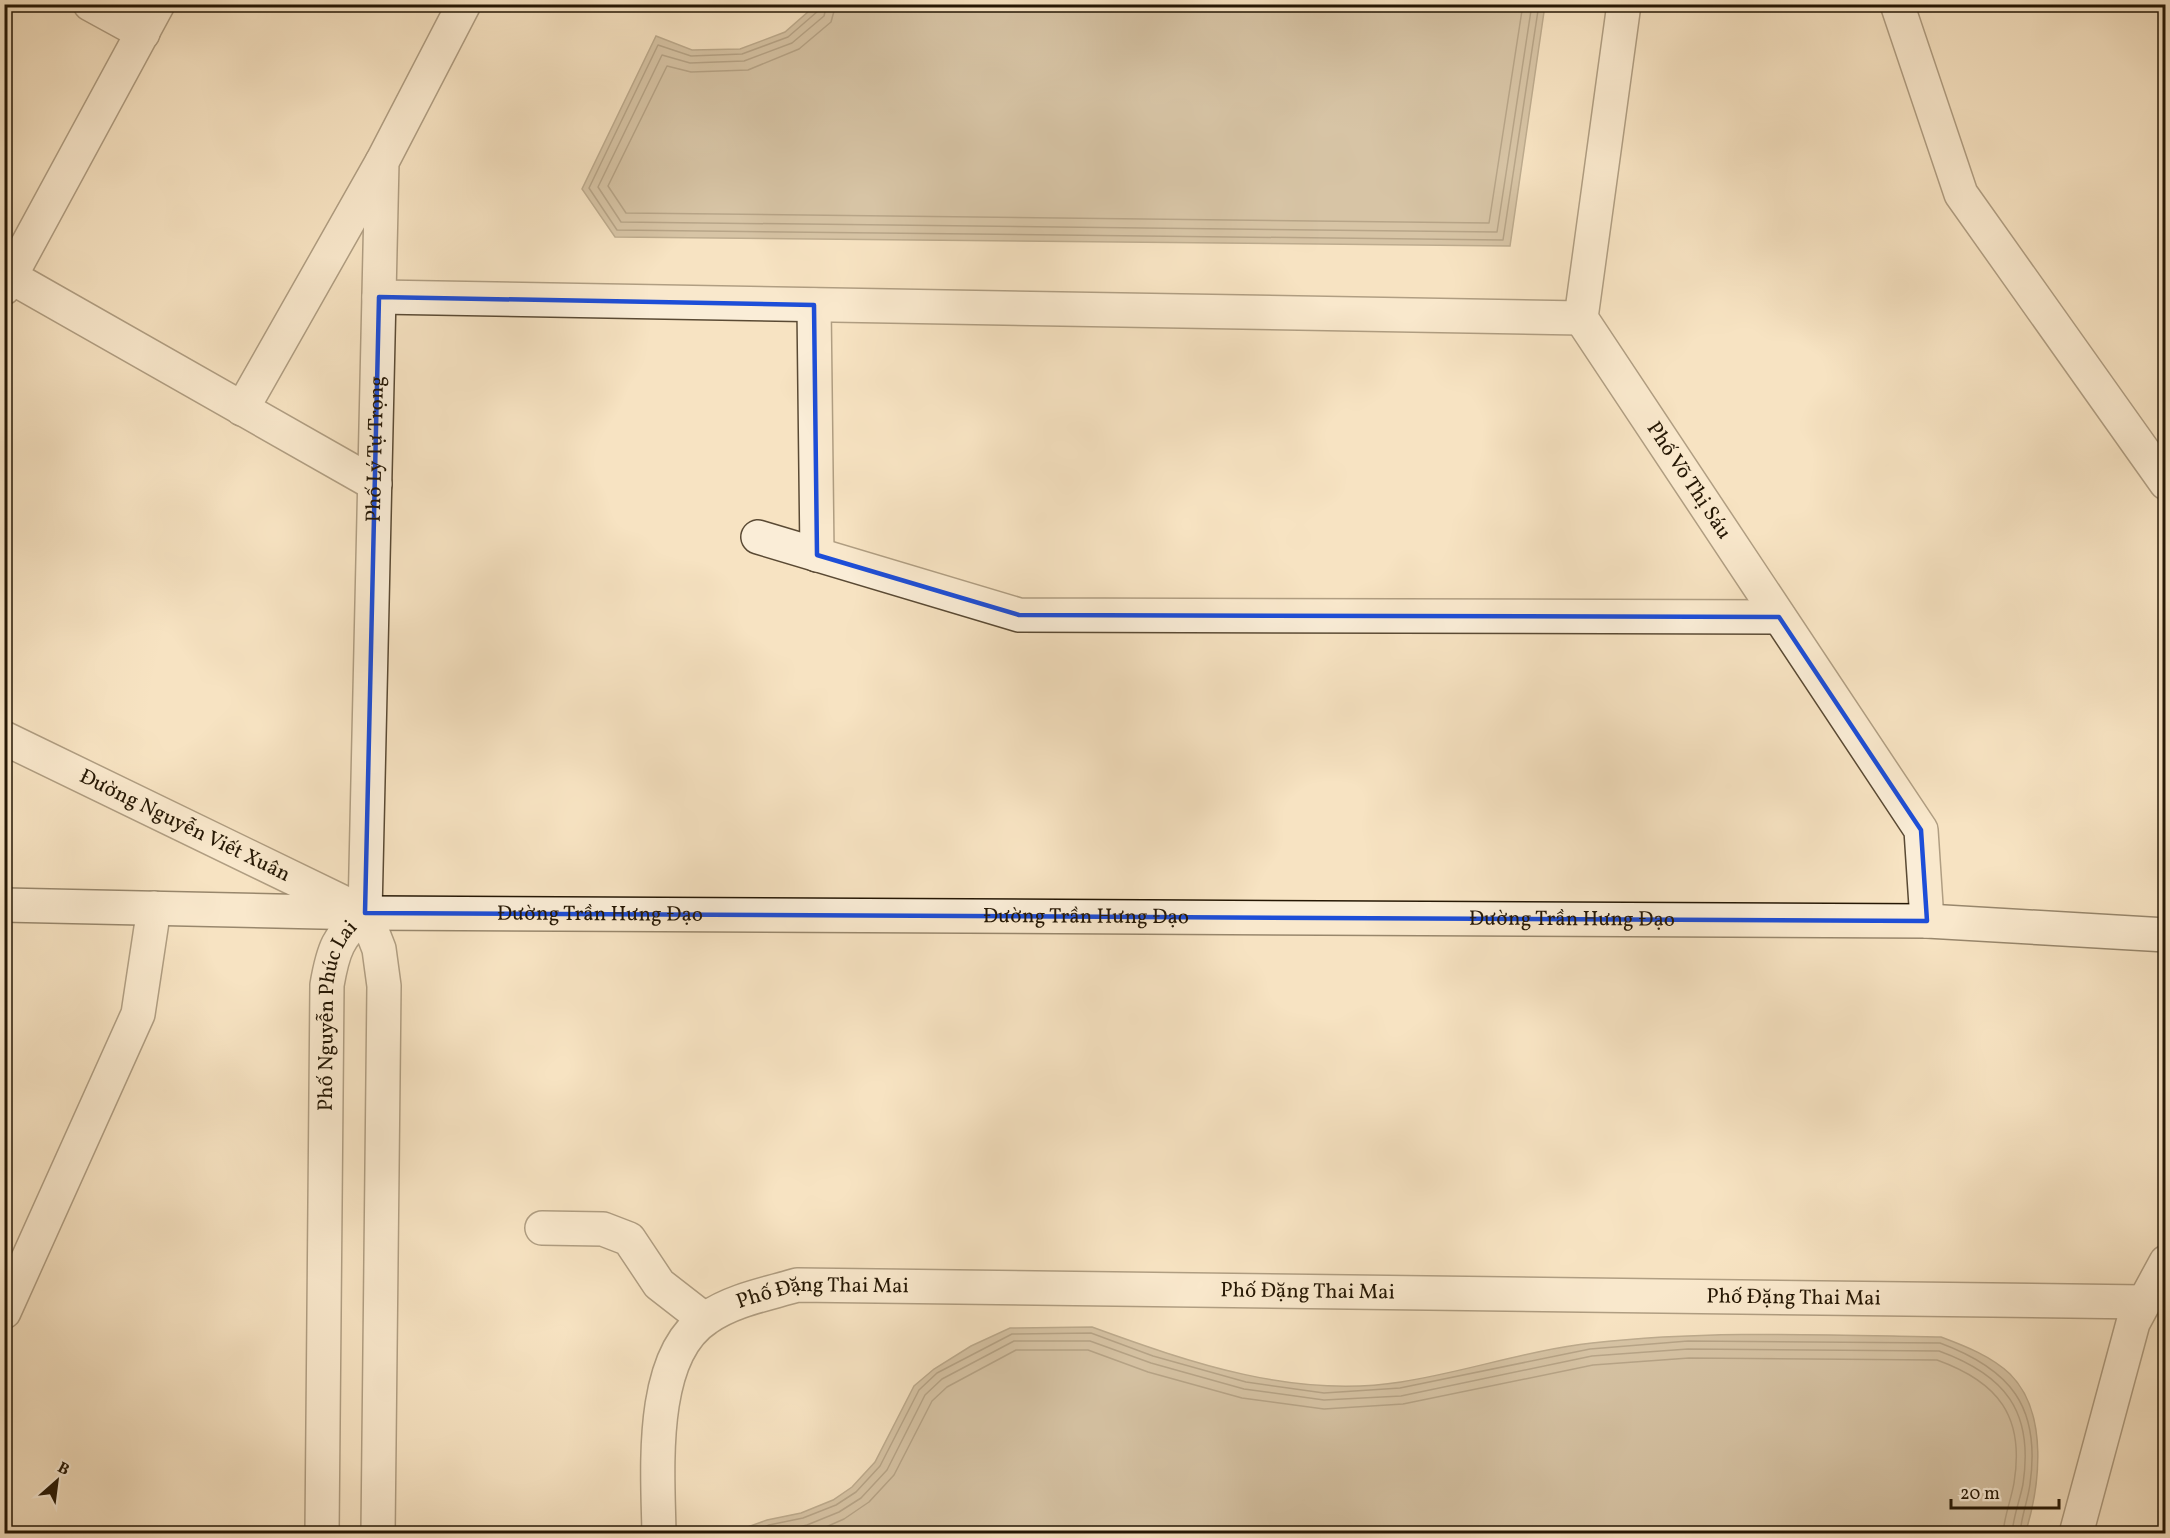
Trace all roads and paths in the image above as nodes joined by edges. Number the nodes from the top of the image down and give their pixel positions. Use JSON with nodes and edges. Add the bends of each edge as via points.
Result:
{"nodes":[{"id":1,"x":90,"y":4,"type":"edge"},
{"id":2,"x":158,"y":4,"type":"edge"},
{"id":3,"x":464,"y":4,"type":"edge"},
{"id":4,"x":1624,"y":4,"type":"edge"},
{"id":5,"x":1897,"y":4,"type":"edge"},
{"id":6,"x":143,"y":33,"type":"junction"},
{"id":7,"x":382,"y":162,"type":"junction"},
{"id":8,"x":7,"y":280,"type":"edge"},
{"id":9,"x":379,"y":297,"type":"junction"},
{"id":10,"x":814,"y":304,"type":"junction"},
{"id":11,"x":1581,"y":318,"type":"junction"},
{"id":12,"x":242,"y":409,"type":"junction"},
{"id":13,"x":2166,"y":483,"type":"edge"},
{"id":14,"x":375,"y":484,"type":"junction"},
{"id":15,"x":758,"y":537,"type":"dead end"},
{"id":16,"x":817,"y":555,"type":"junction"},
{"id":17,"x":1779,"y":617,"type":"junction"},
{"id":18,"x":4,"y":738,"type":"edge"},
{"id":19,"x":4,"y":905,"type":"edge"},
{"id":20,"x":154,"y":908,"type":"junction"},
{"id":21,"x":365,"y":913,"type":"junction"},
{"id":22,"x":1928,"y":921,"type":"junction"},
{"id":23,"x":2166,"y":935,"type":"edge"},
{"id":24,"x":542,"y":1228,"type":"dead end"},
{"id":25,"x":2166,"y":1262,"type":"edge"},
{"id":26,"x":2144,"y":1302,"type":"junction"},
{"id":27,"x":4,"y":1312,"type":"edge"},
{"id":28,"x":704,"y":1319,"type":"junction"},
{"id":29,"x":322,"y":1533,"type":"edge"},
{"id":30,"x":378,"y":1533,"type":"edge"},
{"id":31,"x":659,"y":1533,"type":"edge"},
{"id":32,"x":2076,"y":1533,"type":"edge"}],
"edges":[{"from":1,"to":6,"type":"street"},
{"from":2,"to":6,"type":"street"},
{"from":3,"to":7,"type":"street","name":"Phố Lý Tự Trọng"},
{"from":4,"to":11,"type":"street"},
{"from":5,"to":13,"type":"street","via":[[1961,194]]},
{"from":6,"to":8,"type":"street"},
{"from":7,"to":9,"type":"street","name":"Phố Lý Tự Trọng"},
{"from":7,"to":12,"type":"street"},
{"from":8,"to":12,"type":"street"},
{"from":9,"to":10,"type":"street"},
{"from":9,"to":14,"type":"street","name":"Phố Lý Tự Trọng"},
{"from":10,"to":11,"type":"street"},
{"from":10,"to":16,"type":"street"},
{"from":11,"to":17,"type":"street","name":"Phố Võ Thị Sáu"},
{"from":12,"to":14,"type":"street"},
{"from":14,"to":21,"type":"street","name":"Phố Lý Tự Trọng"},
{"from":15,"to":16,"type":"street"},
{"from":16,"to":17,"type":"street","via":[[1019,615]]},
{"from":17,"to":22,"type":"street","name":"Phố Võ Thị Sáu","via":[[1921,830]]},
{"from":18,"to":21,"type":"street","name":"Đường Nguyễn Viết Xuân"},
{"from":19,"to":20,"type":"street","name":"Đường Trần Hưng Đạo"},
{"from":20,"to":21,"type":"street","name":"Đường Trần Hưng Đạo"},
{"from":20,"to":27,"type":"street","via":[[138,1014]]},
{"from":21,"to":22,"type":"street","name":"Đường Trần Hưng Đạo"},
{"from":21,"to":29,"type":"street","name":"Phố Nguyễn Phúc Lai","via":[[346,930],[332,952],[327,985]]},
{"from":21,"to":30,"type":"street","name":"Phố Nguyễn Phúc Lai","via":[[379,949],[384,986]]},
{"from":22,"to":23,"type":"street","name":"Đường Trần Hưng Đạo"},
{"from":24,"to":28,"type":"street","via":[[603,1229],[629,1239],[659,1284]]},
{"from":25,"to":26,"type":"street"},
{"from":26,"to":28,"type":"street","name":"Phố Đặng Thai Mai","via":[[797,1285],[725,1307]]},
{"from":26,"to":32,"type":"street","via":[[2133,1323]]},
{"from":28,"to":31,"type":"street","name":"Phố Đặng Thai Mai","via":[[675,1353],[658,1425]]}]}
